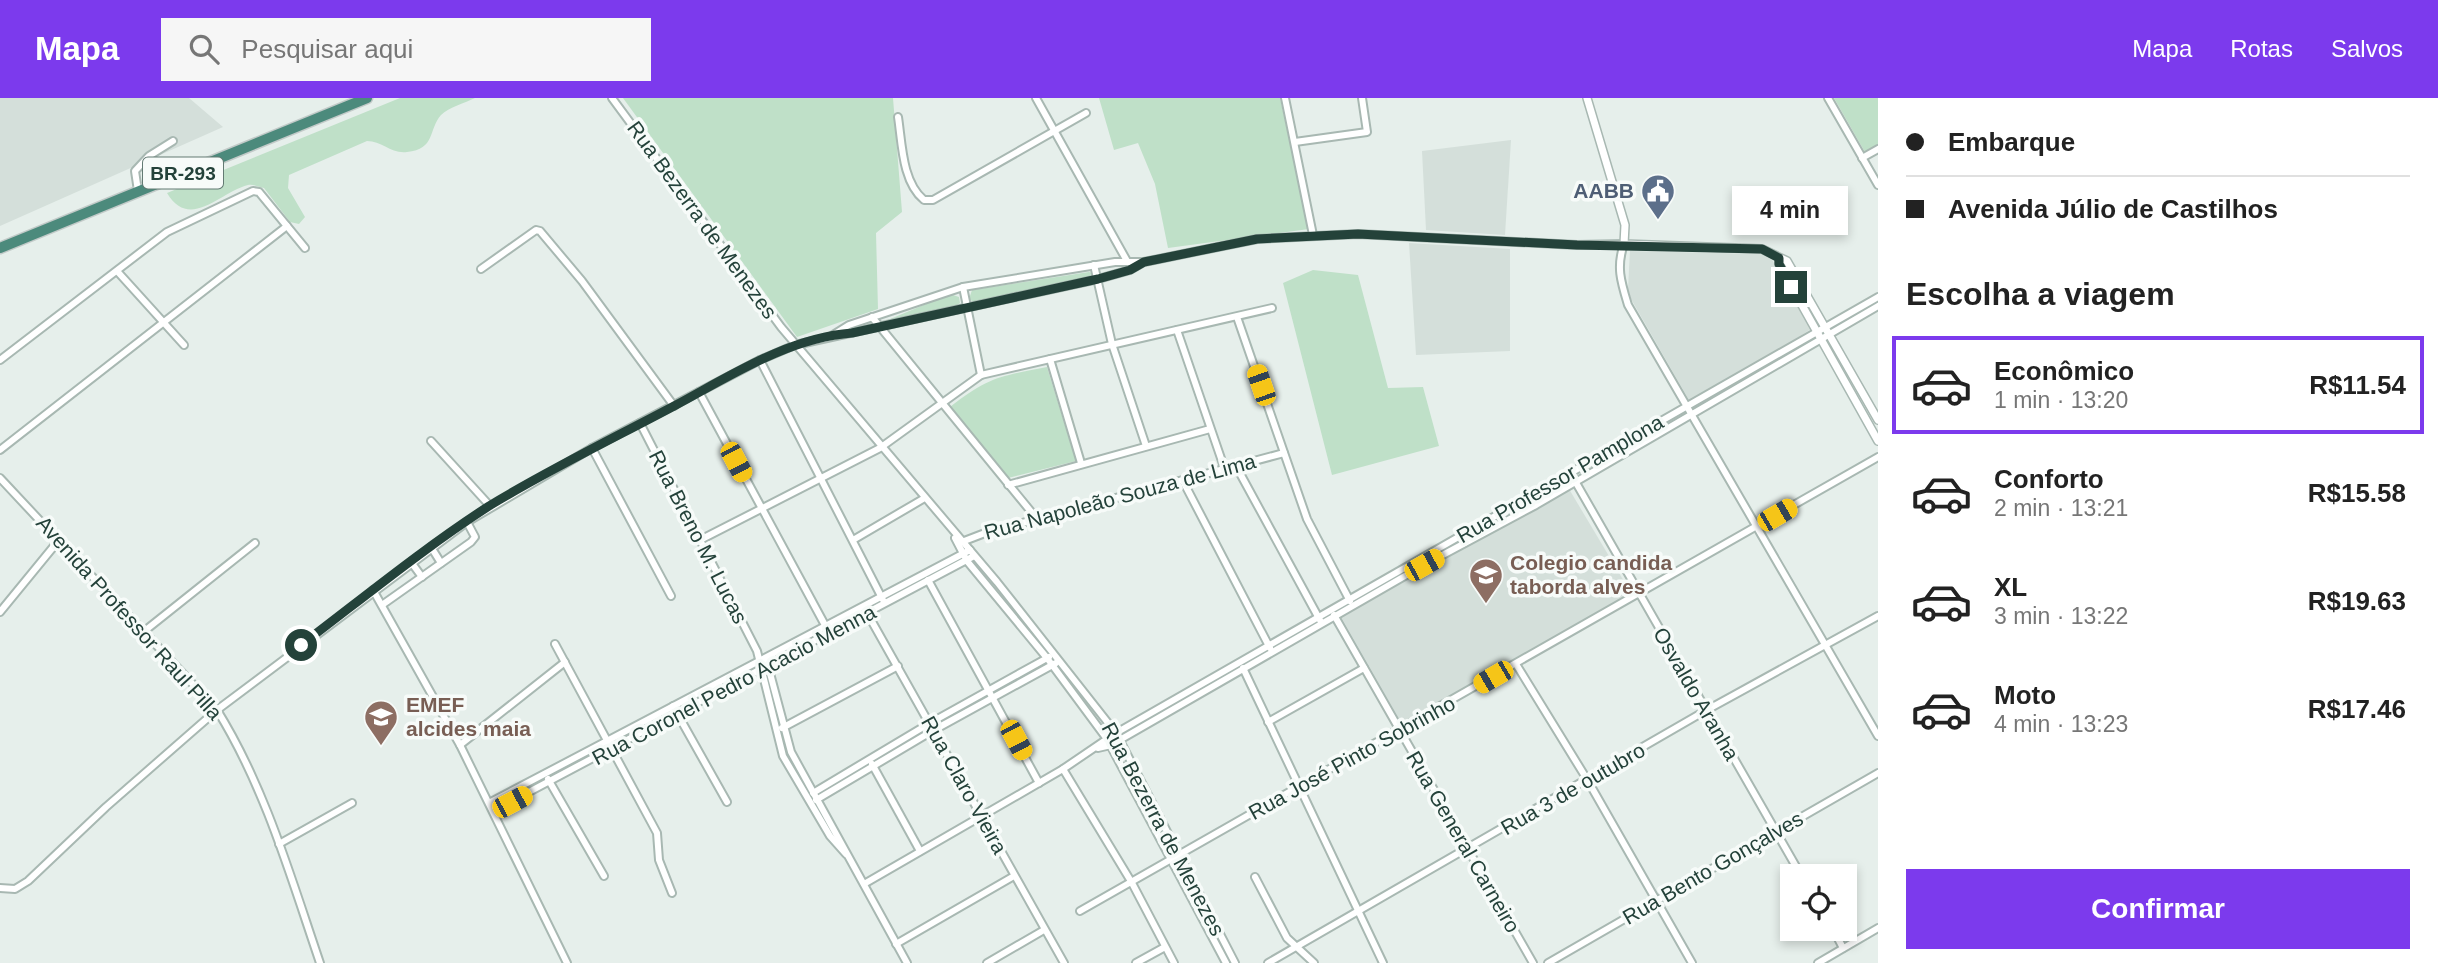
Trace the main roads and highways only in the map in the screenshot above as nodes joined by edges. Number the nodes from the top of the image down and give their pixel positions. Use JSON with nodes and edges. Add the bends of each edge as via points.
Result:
{"nodes":[{"id":1,"x":358,"y":99,"type":"edge"},
{"id":2,"x":0,"y":248,"type":"edge"}],
"edges":[{"from":1,"to":2,"type":"highway","number":"BR-293"}]}
